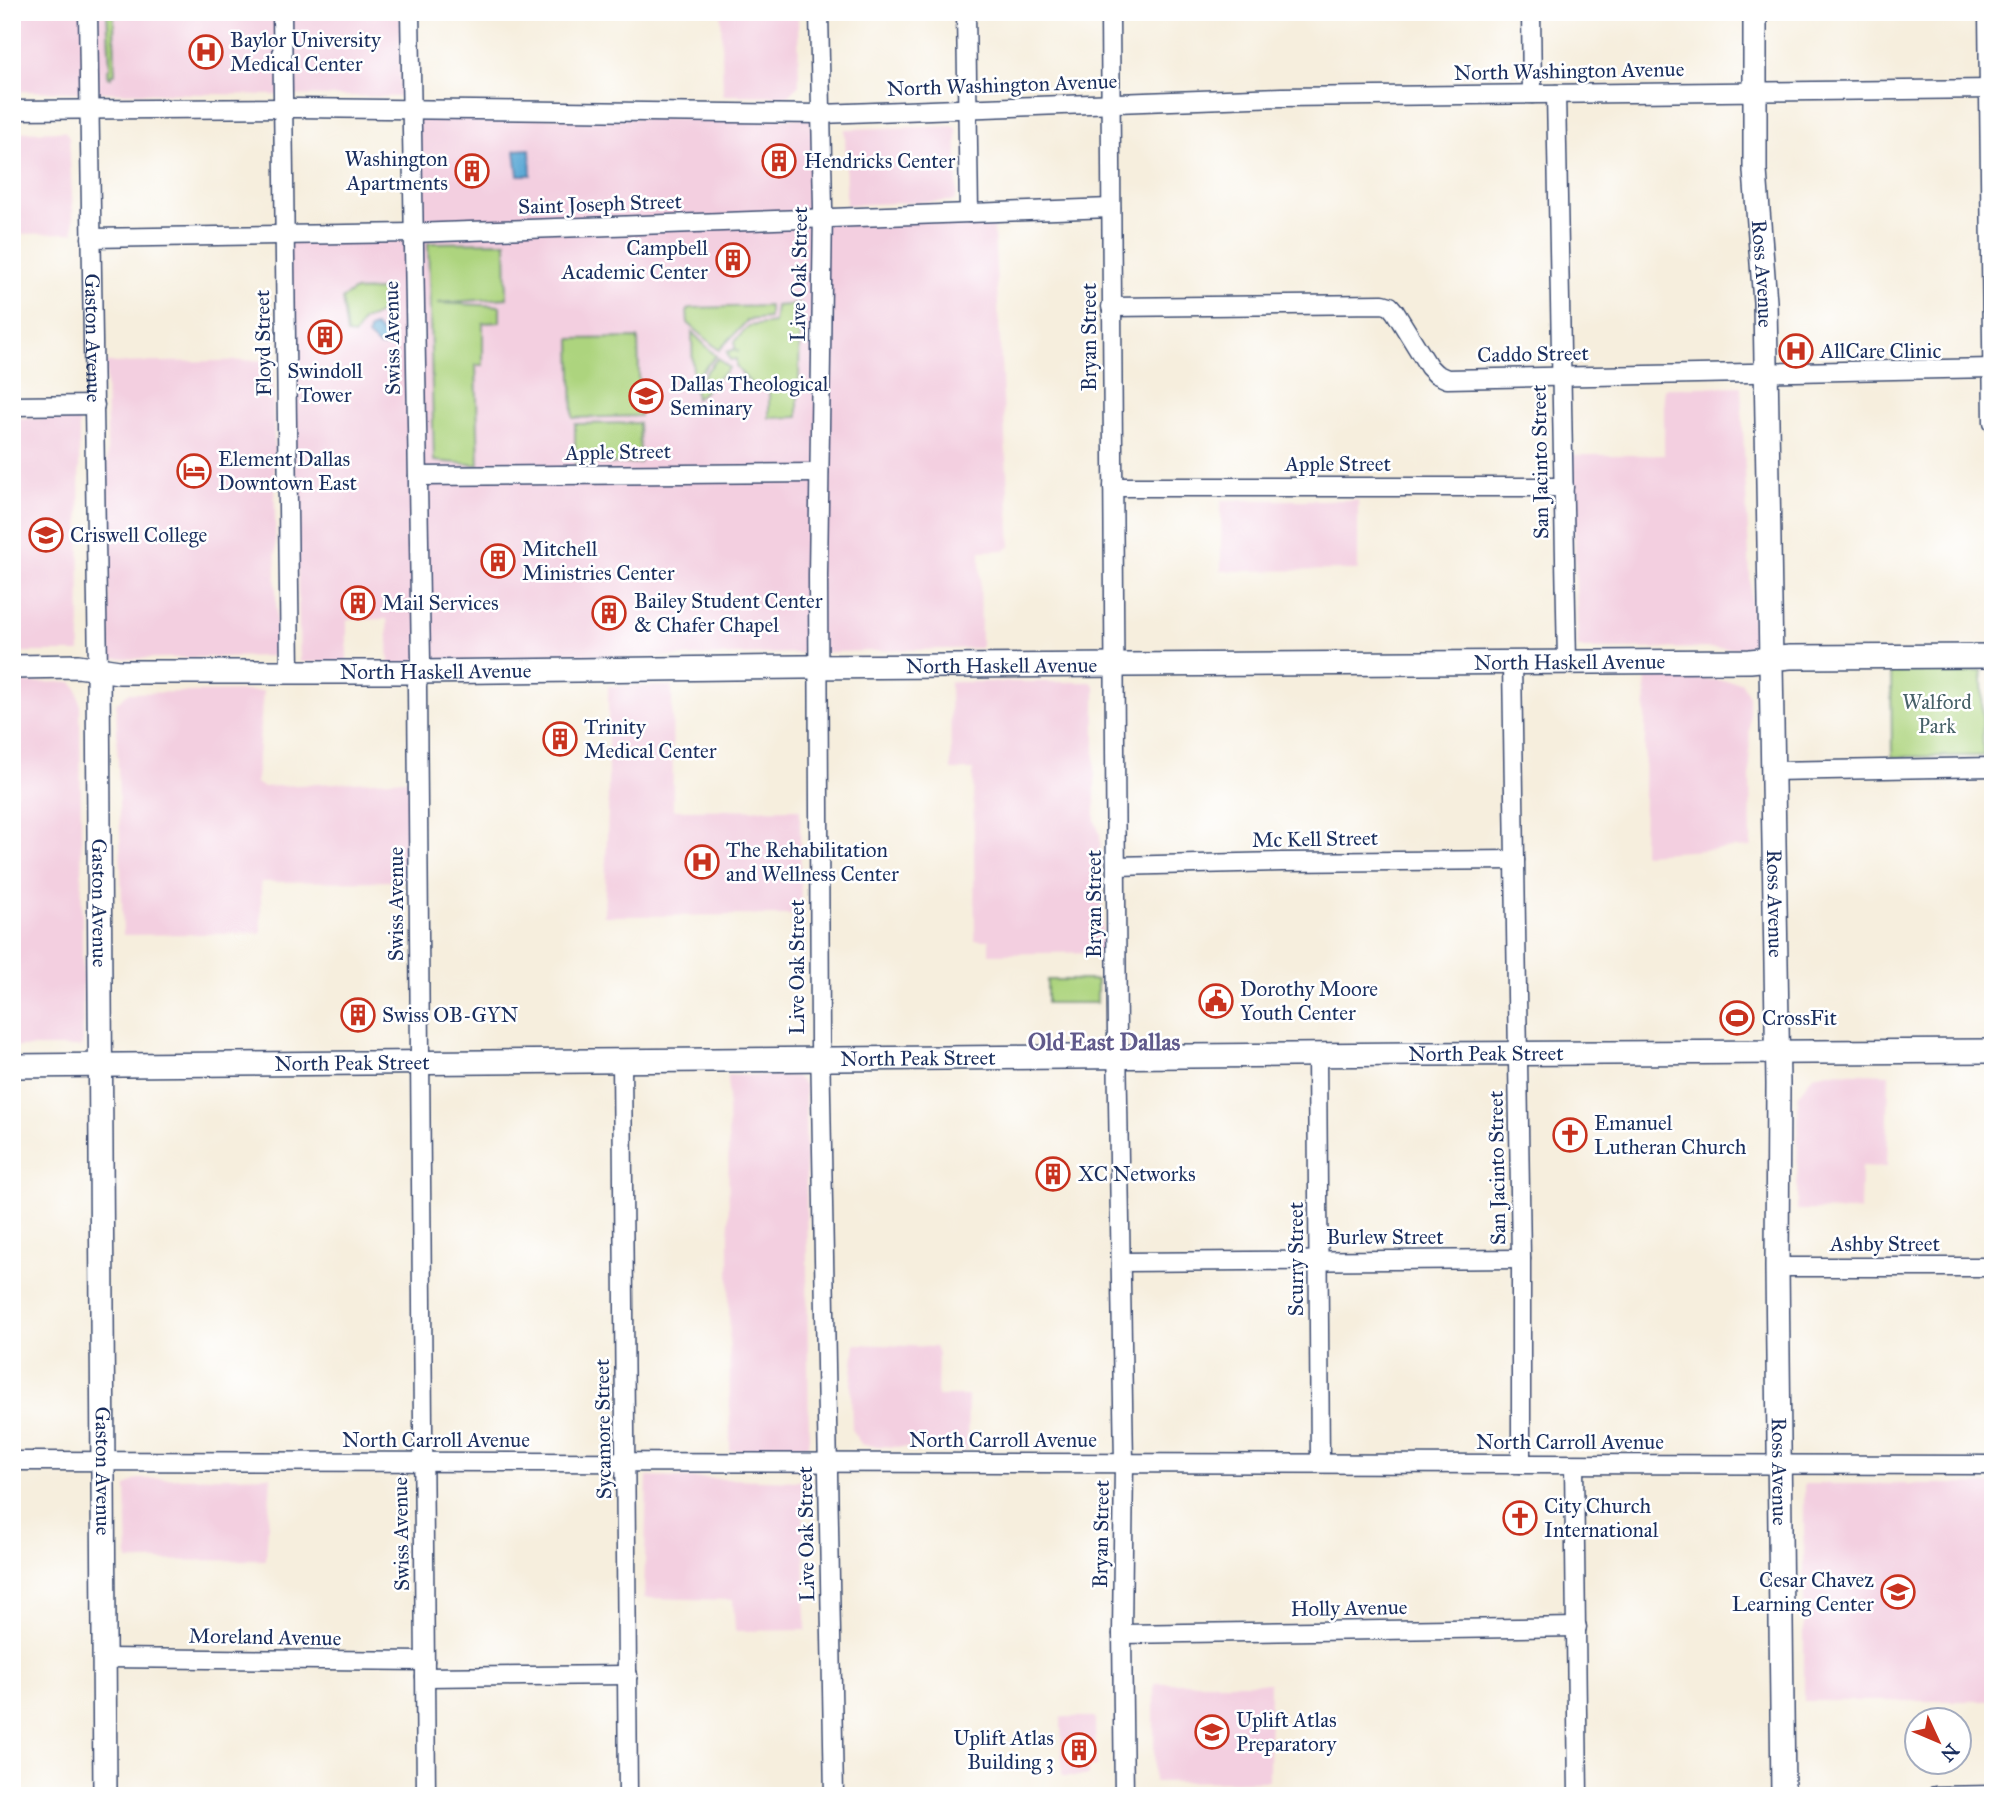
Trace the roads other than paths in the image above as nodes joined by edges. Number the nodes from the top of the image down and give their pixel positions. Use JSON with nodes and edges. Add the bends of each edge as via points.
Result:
{"nodes":[{"id":1,"x":88,"y":12,"type":"edge"},
{"id":2,"x":282,"y":12,"type":"edge"},
{"id":3,"x":410,"y":12,"type":"edge"},
{"id":4,"x":819,"y":12,"type":"edge"},
{"id":5,"x":966,"y":12,"type":"edge"},
{"id":6,"x":1110,"y":12,"type":"edge"},
{"id":7,"x":1531,"y":12,"type":"edge"},
{"id":8,"x":1755,"y":12,"type":"edge"},
{"id":9,"x":1988,"y":12,"type":"edge"},
{"id":10,"x":1990,"y":89,"type":"edge"},
{"id":11,"x":1755,"y":93,"type":"junction"},
{"id":12,"x":1532,"y":94,"type":"junction"},
{"id":13,"x":1556,"y":94,"type":"junction"},
{"id":14,"x":1110,"y":104,"type":"junction"},
{"id":15,"x":283,"y":108,"type":"junction"},
{"id":16,"x":12,"y":110,"type":"edge"},
{"id":17,"x":90,"y":110,"type":"junction"},
{"id":18,"x":411,"y":110,"type":"junction"},
{"id":19,"x":967,"y":110,"type":"junction"},
{"id":20,"x":821,"y":114,"type":"junction"},
{"id":21,"x":1111,"y":208,"type":"junction"},
{"id":22,"x":969,"y":213,"type":"junction"},
{"id":23,"x":823,"y":219,"type":"junction"},
{"id":24,"x":413,"y":233,"type":"junction"},
{"id":25,"x":285,"y":235,"type":"junction"},
{"id":26,"x":91,"y":238,"type":"junction"},
{"id":27,"x":1111,"y":307,"type":"junction"},
{"id":28,"x":1992,"y":368,"type":"edge"},
{"id":29,"x":1766,"y":373,"type":"junction"},
{"id":30,"x":1561,"y":376,"type":"junction"},
{"id":31,"x":95,"y":405,"type":"junction"},
{"id":32,"x":12,"y":406,"type":"edge"},
{"id":33,"x":1993,"y":422,"type":"edge"},
{"id":34,"x":819,"y":473,"type":"junction"},
{"id":35,"x":418,"y":476,"type":"junction"},
{"id":36,"x":1112,"y":487,"type":"junction"},
{"id":37,"x":1564,"y":487,"type":"junction"},
{"id":38,"x":1993,"y":656,"type":"edge"},
{"id":39,"x":1770,"y":659,"type":"junction"},
{"id":40,"x":1512,"y":662,"type":"junction"},
{"id":41,"x":1567,"y":662,"type":"junction"},
{"id":42,"x":1114,"y":666,"type":"junction"},
{"id":43,"x":12,"y":667,"type":"edge"},
{"id":44,"x":818,"y":667,"type":"junction"},
{"id":45,"x":98,"y":669,"type":"junction"},
{"id":46,"x":290,"y":672,"type":"junction"},
{"id":47,"x":419,"y":672,"type":"junction"},
{"id":48,"x":1993,"y":767,"type":"edge"},
{"id":49,"x":1772,"y":771,"type":"junction"},
{"id":50,"x":1515,"y":860,"type":"junction"},
{"id":51,"x":1116,"y":866,"type":"junction"},
{"id":52,"x":1993,"y":1051,"type":"edge"},
{"id":53,"x":1777,"y":1053,"type":"junction"},
{"id":54,"x":1518,"y":1054,"type":"junction"},
{"id":55,"x":1317,"y":1055,"type":"junction"},
{"id":56,"x":1118,"y":1057,"type":"junction"},
{"id":57,"x":820,"y":1060,"type":"junction"},
{"id":58,"x":622,"y":1061,"type":"junction"},
{"id":59,"x":420,"y":1062,"type":"junction"},
{"id":60,"x":12,"y":1066,"type":"edge"},
{"id":61,"x":100,"y":1066,"type":"junction"},
{"id":62,"x":1521,"y":1259,"type":"junction"},
{"id":63,"x":1318,"y":1261,"type":"junction"},
{"id":64,"x":1122,"y":1262,"type":"junction"},
{"id":65,"x":1777,"y":1267,"type":"junction"},
{"id":66,"x":1993,"y":1267,"type":"edge"},
{"id":67,"x":103,"y":1460,"type":"junction"},
{"id":68,"x":12,"y":1461,"type":"edge"},
{"id":69,"x":626,"y":1462,"type":"junction"},
{"id":70,"x":827,"y":1462,"type":"junction"},
{"id":71,"x":423,"y":1463,"type":"junction"},
{"id":72,"x":1124,"y":1463,"type":"junction"},
{"id":73,"x":1320,"y":1463,"type":"junction"},
{"id":74,"x":1521,"y":1464,"type":"junction"},
{"id":75,"x":1574,"y":1465,"type":"junction"},
{"id":76,"x":1779,"y":1465,"type":"junction"},
{"id":77,"x":1993,"y":1465,"type":"edge"},
{"id":78,"x":1577,"y":1627,"type":"junction"},
{"id":79,"x":1122,"y":1634,"type":"junction"},
{"id":80,"x":104,"y":1658,"type":"junction"},
{"id":81,"x":425,"y":1669,"type":"junction"},
{"id":82,"x":628,"y":1675,"type":"junction"},
{"id":83,"x":1993,"y":1795,"type":"edge"},
{"id":84,"x":105,"y":1796,"type":"edge"},
{"id":85,"x":426,"y":1796,"type":"edge"},
{"id":86,"x":443,"y":1796,"type":"edge"},
{"id":87,"x":628,"y":1796,"type":"edge"},
{"id":88,"x":834,"y":1796,"type":"edge"},
{"id":89,"x":1124,"y":1796,"type":"edge"},
{"id":90,"x":1578,"y":1796,"type":"edge"},
{"id":91,"x":1783,"y":1796,"type":"edge"},
{"id":92,"x":1935,"y":1796,"type":"edge"}],
"edges":[{"from":1,"to":17,"type":"street","name":"Gaston Avenue"},
{"from":2,"to":15,"type":"street","name":"Floyd Street"},
{"from":3,"to":18,"type":"street","name":"Swiss Avenue"},
{"from":4,"to":20,"type":"street","name":"Live Oak Street"},
{"from":5,"to":19,"type":"street"},
{"from":6,"to":14,"type":"street","name":"Bryan Street"},
{"from":7,"to":12,"type":"street"},
{"from":8,"to":11,"type":"main road","name":"Ross Avenue"},
{"from":9,"to":10,"type":"street"},
{"from":10,"to":11,"type":"street","name":"North Washington Avenue"},
{"from":10,"to":28,"type":"street"},
{"from":11,"to":13,"type":"street","name":"North Washington Avenue"},
{"from":11,"to":29,"type":"main road","name":"Ross Avenue"},
{"from":12,"to":13,"type":"street","name":"North Washington Avenue"},
{"from":12,"to":14,"type":"street","name":"North Washington Avenue","via":[[1296,96]]},
{"from":13,"to":30,"type":"street","name":"San Jacinto Street"},
{"from":14,"to":19,"type":"street","name":"North Washington Avenue"},
{"from":14,"to":21,"type":"street","name":"Bryan Street"},
{"from":15,"to":17,"type":"street","name":"North Washington Avenue"},
{"from":15,"to":18,"type":"street","name":"North Washington Avenue"},
{"from":15,"to":25,"type":"street","name":"Floyd Street"},
{"from":16,"to":17,"type":"street","name":"North Washington Avenue"},
{"from":17,"to":26,"type":"street","name":"Gaston Avenue"},
{"from":18,"to":20,"type":"street","name":"North Washington Avenue"},
{"from":18,"to":24,"type":"street","name":"Swiss Avenue"},
{"from":19,"to":20,"type":"street","name":"North Washington Avenue"},
{"from":19,"to":22,"type":"street"},
{"from":20,"to":23,"type":"street","name":"Live Oak Street"},
{"from":21,"to":22,"type":"street","name":"Saint Joseph Street"},
{"from":21,"to":27,"type":"street","name":"Bryan Street"},
{"from":22,"to":23,"type":"street","name":"Saint Joseph Street"},
{"from":23,"to":24,"type":"street","name":"Saint Joseph Street"},
{"from":23,"to":34,"type":"street","name":"Live Oak Street"},
{"from":24,"to":25,"type":"street","name":"Saint Joseph Street"},
{"from":24,"to":35,"type":"street","name":"Swiss Avenue"},
{"from":25,"to":26,"type":"street","name":"Saint Joseph Street"},
{"from":25,"to":46,"type":"street","name":"Floyd Street"},
{"from":26,"to":31,"type":"street","name":"Gaston Avenue"},
{"from":27,"to":30,"type":"street","name":"Caddo Street","via":[[1383,304],[1395,312],[1436,374],[1447,379]]},
{"from":27,"to":36,"type":"street","name":"Bryan Street"},
{"from":28,"to":29,"type":"street","name":"Caddo Street"},
{"from":28,"to":33,"type":"street"},
{"from":29,"to":30,"type":"street","name":"Caddo Street"},
{"from":29,"to":39,"type":"main road","name":"Ross Avenue"},
{"from":30,"to":37,"type":"street","name":"San Jacinto Street"},
{"from":31,"to":32,"type":"street"},
{"from":31,"to":45,"type":"street","name":"Gaston Avenue"},
{"from":34,"to":35,"type":"street","name":"Apple Street"},
{"from":34,"to":44,"type":"street","name":"Live Oak Street"},
{"from":35,"to":47,"type":"street","name":"Swiss Avenue"},
{"from":36,"to":37,"type":"street","name":"Apple Street"},
{"from":36,"to":42,"type":"street","name":"Bryan Street"},
{"from":37,"to":41,"type":"street","name":"San Jacinto Street"},
{"from":38,"to":39,"type":"main road","name":"North Haskell Avenue"},
{"from":39,"to":41,"type":"main road","name":"North Haskell Avenue"},
{"from":39,"to":49,"type":"main road","name":"Ross Avenue"},
{"from":40,"to":41,"type":"main road","name":"North Haskell Avenue"},
{"from":40,"to":42,"type":"main road","name":"North Haskell Avenue"},
{"from":40,"to":50,"type":"street","name":"San Jacinto Street"},
{"from":42,"to":44,"type":"main road","name":"North Haskell Avenue"},
{"from":42,"to":51,"type":"street","name":"Bryan Street"},
{"from":43,"to":45,"type":"main road","name":"North Haskell Avenue"},
{"from":44,"to":47,"type":"main road","name":"North Haskell Avenue"},
{"from":44,"to":57,"type":"street","name":"Live Oak Street"},
{"from":45,"to":46,"type":"main road","name":"North Haskell Avenue"},
{"from":45,"to":61,"type":"main road","name":"Gaston Avenue"},
{"from":46,"to":47,"type":"main road","name":"North Haskell Avenue"},
{"from":47,"to":59,"type":"street","name":"Swiss Avenue"},
{"from":48,"to":49,"type":"street"},
{"from":49,"to":53,"type":"main road","name":"Ross Avenue"},
{"from":50,"to":51,"type":"street","name":"Mc Kell Street"},
{"from":50,"to":54,"type":"street","name":"San Jacinto Street"},
{"from":51,"to":56,"type":"street","name":"Bryan Street"},
{"from":52,"to":53,"type":"main road","name":"North Peak Street"},
{"from":53,"to":54,"type":"main road","name":"North Peak Street"},
{"from":53,"to":65,"type":"main road","name":"Ross Avenue"},
{"from":54,"to":55,"type":"main road","name":"North Peak Street"},
{"from":54,"to":62,"type":"street","name":"San Jacinto Street"},
{"from":55,"to":56,"type":"main road","name":"North Peak Street"},
{"from":55,"to":63,"type":"street","name":"Scurry Street"},
{"from":56,"to":57,"type":"main road","name":"North Peak Street"},
{"from":56,"to":64,"type":"street","name":"Bryan Street"},
{"from":57,"to":58,"type":"main road","name":"North Peak Street"},
{"from":57,"to":70,"type":"street","name":"Live Oak Street"},
{"from":58,"to":59,"type":"main road","name":"North Peak Street"},
{"from":58,"to":69,"type":"street","name":"Sycamore Street"},
{"from":59,"to":61,"type":"main road","name":"North Peak Street"},
{"from":59,"to":71,"type":"street","name":"Swiss Avenue"},
{"from":60,"to":61,"type":"main road","name":"North Peak Street"},
{"from":61,"to":67,"type":"main road","name":"Gaston Avenue"},
{"from":62,"to":63,"type":"street","name":"Burlew Street"},
{"from":62,"to":74,"type":"street","name":"San Jacinto Street"},
{"from":63,"to":64,"type":"street","name":"Burlew Street"},
{"from":63,"to":73,"type":"street","name":"Scurry Street"},
{"from":64,"to":72,"type":"street","name":"Bryan Street"},
{"from":65,"to":66,"type":"street","name":"Ashby Street"},
{"from":65,"to":76,"type":"main road","name":"Ross Avenue"},
{"from":67,"to":68,"type":"street","name":"North Carroll Avenue"},
{"from":67,"to":71,"type":"street","name":"North Carroll Avenue"},
{"from":67,"to":80,"type":"main road","name":"Gaston Avenue"},
{"from":69,"to":70,"type":"street","name":"North Carroll Avenue"},
{"from":69,"to":71,"type":"street","name":"North Carroll Avenue"},
{"from":69,"to":82,"type":"street","name":"Sycamore Street"},
{"from":70,"to":72,"type":"street","name":"North Carroll Avenue"},
{"from":70,"to":88,"type":"street","name":"Live Oak Street"},
{"from":71,"to":81,"type":"street","name":"Swiss Avenue"},
{"from":72,"to":73,"type":"street","name":"North Carroll Avenue"},
{"from":72,"to":79,"type":"street","name":"Bryan Street"},
{"from":73,"to":74,"type":"street","name":"North Carroll Avenue"},
{"from":74,"to":75,"type":"street","name":"North Carroll Avenue"},
{"from":75,"to":76,"type":"street","name":"North Carroll Avenue"},
{"from":75,"to":78,"type":"street"},
{"from":76,"to":77,"type":"street","name":"North Carroll Avenue"},
{"from":76,"to":91,"type":"main road","name":"Ross Avenue"},
{"from":78,"to":79,"type":"street","name":"Holly Avenue"},
{"from":78,"to":90,"type":"street"},
{"from":79,"to":89,"type":"street","name":"Bryan Street"},
{"from":80,"to":81,"type":"street","name":"Moreland Avenue"},
{"from":80,"to":84,"type":"main road","name":"Gaston Avenue"},
{"from":81,"to":82,"type":"street","name":"Moreland Avenue"},
{"from":81,"to":85,"type":"street","name":"Swiss Avenue"},
{"from":82,"to":87,"type":"street","name":"Sycamore Street"},
{"from":83,"to":92,"type":"street"},
{"from":85,"to":86,"type":"street"}]}
